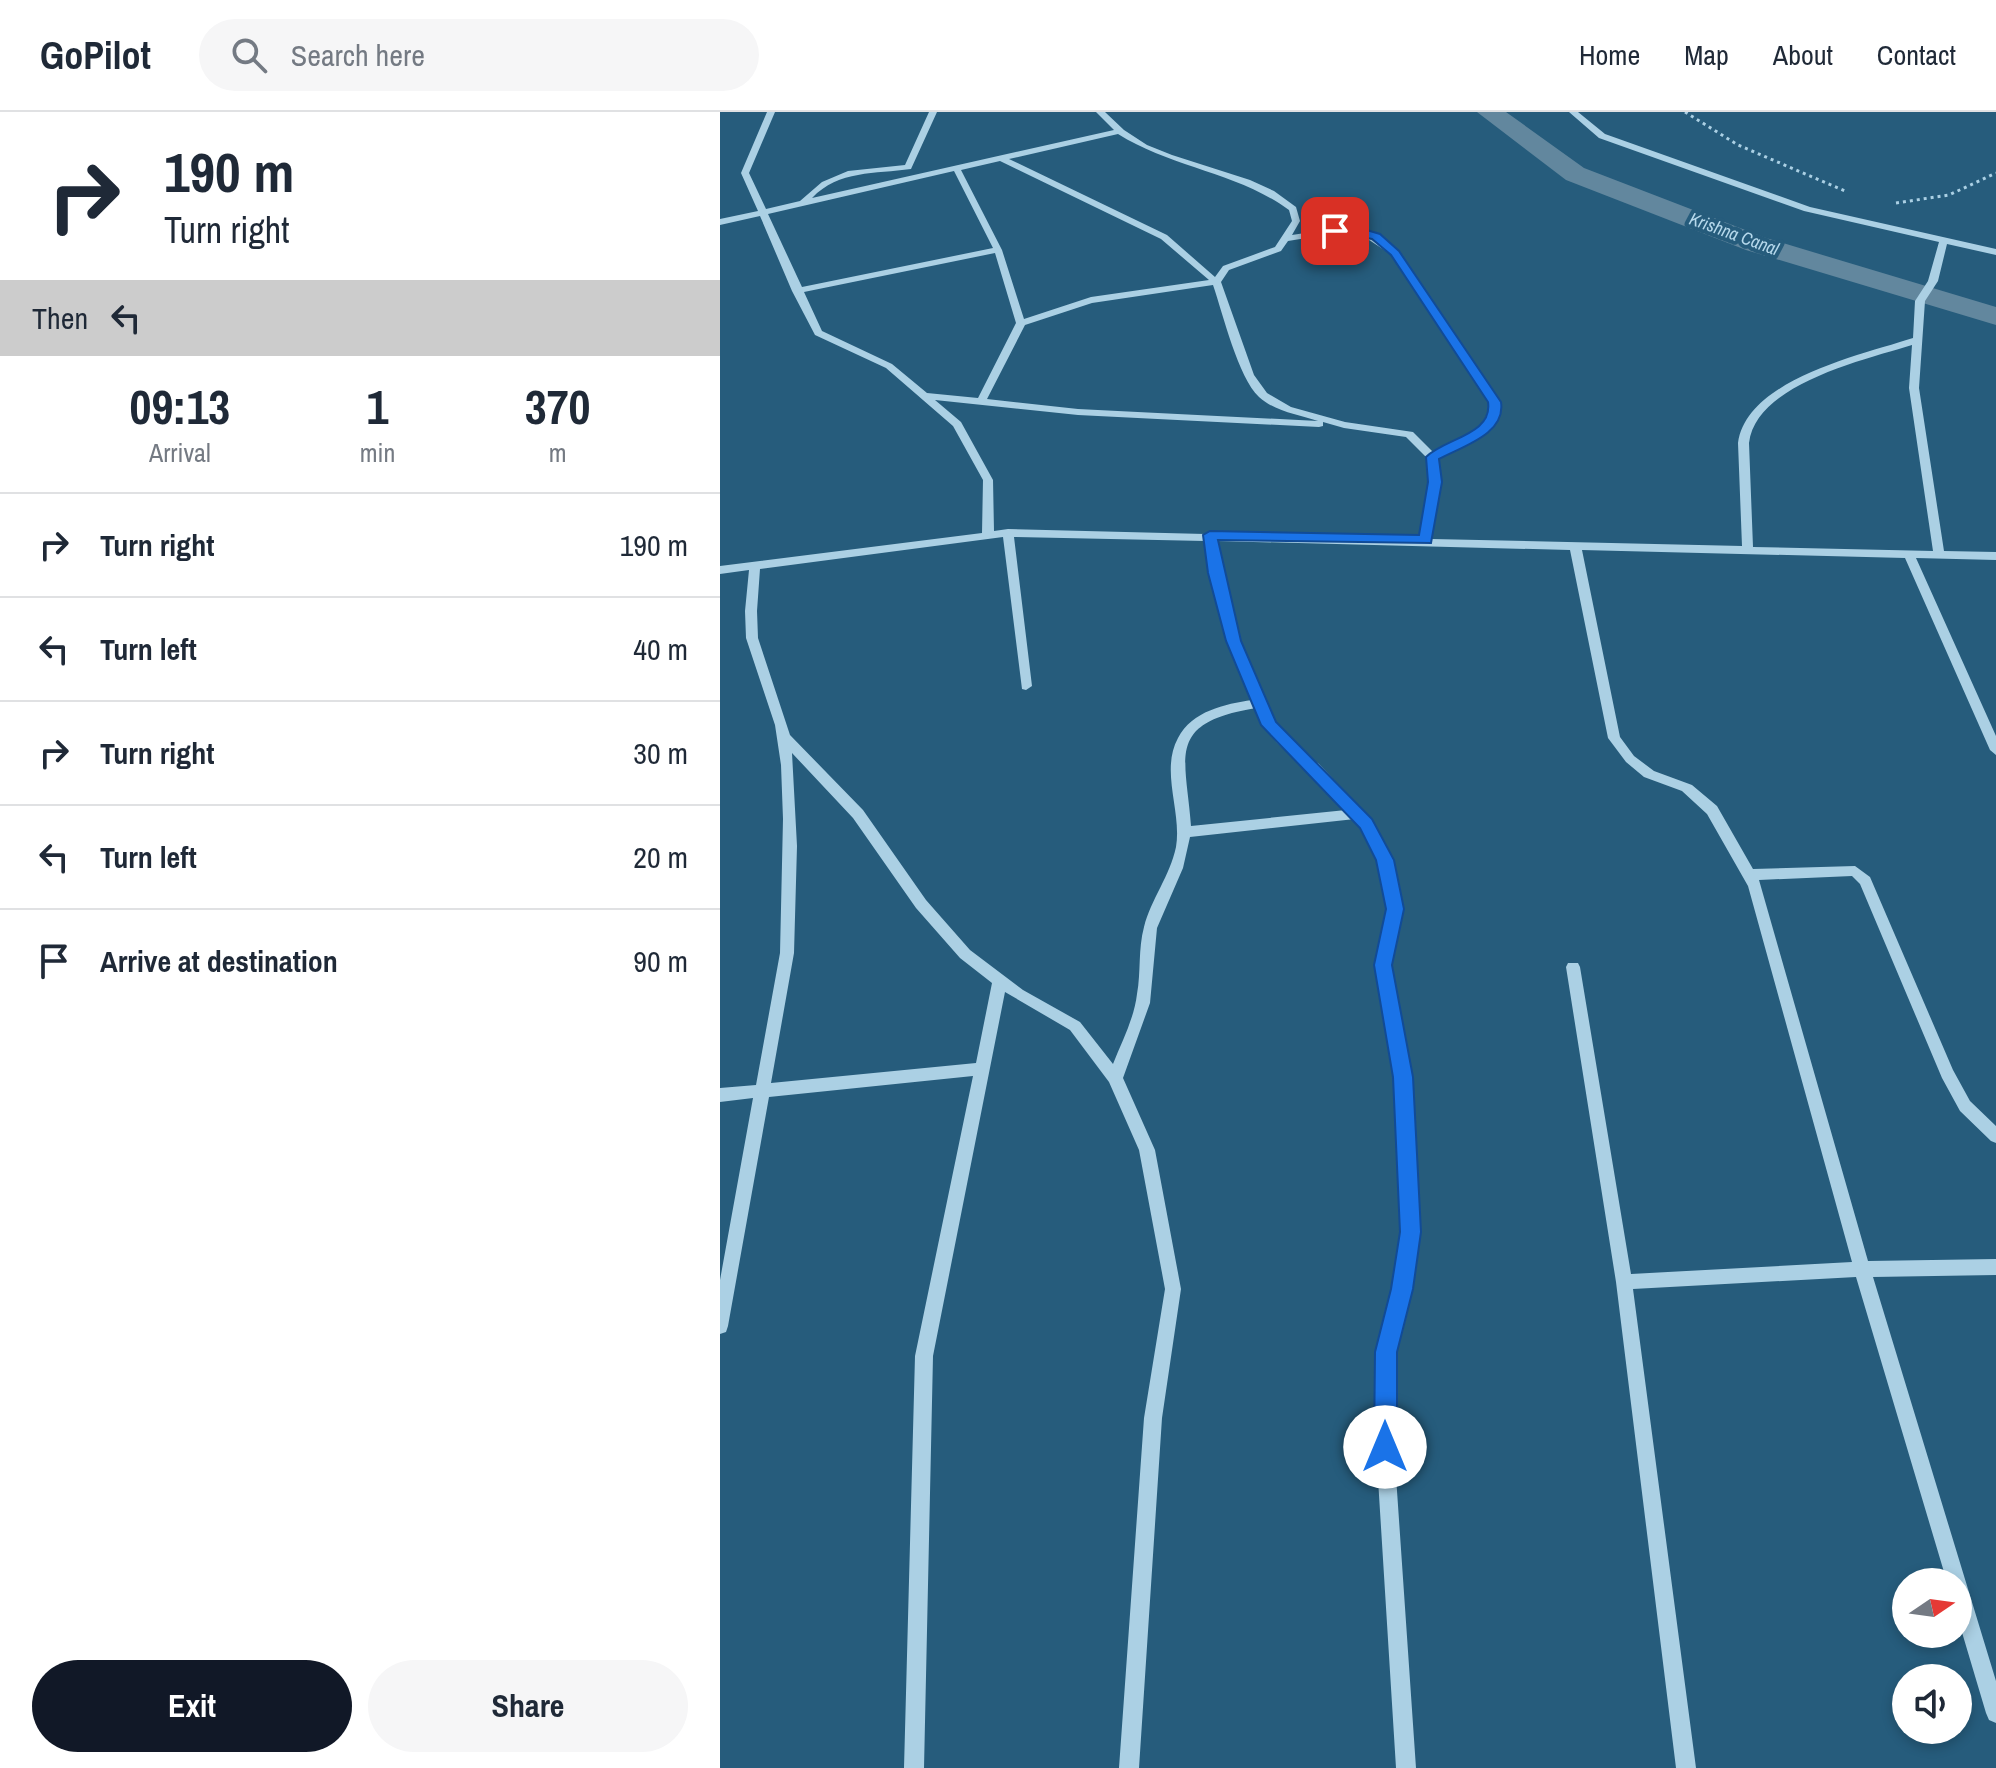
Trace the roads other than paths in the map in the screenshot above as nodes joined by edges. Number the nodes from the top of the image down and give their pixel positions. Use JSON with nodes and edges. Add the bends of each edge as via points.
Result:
{"nodes":[{"id":1,"x":771,"y":112,"type":"edge"},
{"id":2,"x":933,"y":112,"type":"edge"},
{"id":3,"x":1100,"y":112,"type":"edge"},
{"id":4,"x":1573,"y":112,"type":"edge"},
{"id":5,"x":1116,"y":132,"type":"junction"},
{"id":6,"x":1001,"y":158,"type":"junction"},
{"id":7,"x":956,"y":168,"type":"junction"},
{"id":8,"x":803,"y":203,"type":"junction"},
{"id":9,"x":765,"y":211,"type":"junction"},
{"id":10,"x":720,"y":222,"type":"edge"},
{"id":11,"x":1287,"y":238,"type":"junction"},
{"id":12,"x":1944,"y":240,"type":"junction"},
{"id":13,"x":998,"y":250,"type":"junction"},
{"id":14,"x":1996,"y":252,"type":"edge"},
{"id":15,"x":1216,"y":282,"type":"junction"},
{"id":16,"x":797,"y":291,"type":"junction"},
{"id":17,"x":1021,"y":323,"type":"junction"},
{"id":18,"x":1917,"y":340,"type":"junction"},
{"id":19,"x":924,"y":396,"type":"junction"},
{"id":20,"x":981,"y":402,"type":"junction"},
{"id":21,"x":1344,"y":425,"type":"junction"},
{"id":22,"x":1432,"y":457,"type":"junction"},
{"id":23,"x":988,"y":533,"type":"junction"},
{"id":24,"x":1008,"y":533,"type":"junction"},
{"id":25,"x":1210,"y":535,"type":"junction"},
{"id":26,"x":1426,"y":540,"type":"junction"},
{"id":27,"x":1575,"y":545,"type":"junction"},
{"id":28,"x":1748,"y":549,"type":"junction"},
{"id":29,"x":1909,"y":554,"type":"junction"},
{"id":30,"x":1939,"y":554,"type":"junction"},
{"id":31,"x":1996,"y":556,"type":"edge"},
{"id":32,"x":755,"y":565,"type":"junction"},
{"id":33,"x":720,"y":570,"type":"edge"},
{"id":34,"x":1026,"y":686,"type":"dead end"},
{"id":35,"x":1259,"y":703,"type":"junction"},
{"id":36,"x":783,"y":736,"type":"junction"},
{"id":37,"x":1996,"y":750,"type":"edge"},
{"id":38,"x":1359,"y":814,"type":"junction"},
{"id":39,"x":1185,"y":832,"type":"junction"},
{"id":40,"x":1749,"y":875,"type":"junction"},
{"id":41,"x":1573,"y":967,"type":"dead end"},
{"id":42,"x":1000,"y":980,"type":"junction"},
{"id":43,"x":982,"y":1069,"type":"junction"},
{"id":44,"x":1115,"y":1078,"type":"junction"},
{"id":45,"x":762,"y":1090,"type":"junction"},
{"id":46,"x":720,"y":1095,"type":"edge"},
{"id":47,"x":1996,"y":1136,"type":"edge"},
{"id":48,"x":1996,"y":1267,"type":"edge"},
{"id":49,"x":1862,"y":1269,"type":"junction"},
{"id":50,"x":1624,"y":1282,"type":"junction"},
{"id":51,"x":720,"y":1326,"type":"edge"},
{"id":52,"x":1952,"y":1568,"type":"edge"},
{"id":53,"x":1972,"y":1634,"type":"edge"},
{"id":54,"x":1996,"y":1713,"type":"edge"},
{"id":55,"x":914,"y":1768,"type":"edge"},
{"id":56,"x":1129,"y":1768,"type":"edge"},
{"id":57,"x":1406,"y":1768,"type":"edge"},
{"id":58,"x":1686,"y":1768,"type":"edge"}],
"edges":[{"from":1,"to":9,"type":"street","via":[[745,173]]},
{"from":2,"to":8,"type":"street","via":[[908,167],[833,177],[818,184]]},
{"from":3,"to":5,"type":"street"},
{"from":4,"to":12,"type":"street","via":[[1602,136],[1807,209]]},
{"from":5,"to":6,"type":"street"},
{"from":5,"to":11,"type":"street","via":[[1149,152],[1269,192],[1293,209],[1296,221]]},
{"from":6,"to":7,"type":"street"},
{"from":6,"to":15,"type":"street","via":[[1164,237]]},
{"from":7,"to":8,"type":"street"},
{"from":7,"to":13,"type":"street"},
{"from":8,"to":9,"type":"street"},
{"from":9,"to":10,"type":"street"},
{"from":9,"to":16,"type":"street"},
{"from":11,"to":15,"type":"street","via":[[1278,249],[1226,268]]},
{"from":11,"to":22,"type":"street","via":[[1335,231],[1376,237],[1395,253],[1486,389],[1496,413],[1489,427]]},
{"from":12,"to":14,"type":"street"},
{"from":12,"to":18,"type":"street","via":[[1933,281],[1920,301]]},
{"from":13,"to":16,"type":"street"},
{"from":13,"to":17,"type":"street"},
{"from":15,"to":17,"type":"street","via":[[1091,300]]},
{"from":15,"to":21,"type":"street","via":[[1249,375],[1263,395],[1287,409]]},
{"from":16,"to":19,"type":"street","via":[[818,333],[889,366]]},
{"from":17,"to":20,"type":"street"},
{"from":18,"to":28,"type":"street","via":[[1795,383],[1760,409],[1745,432]]},
{"from":18,"to":30,"type":"street","via":[[1914,388]]},
{"from":19,"to":20,"type":"street"},
{"from":19,"to":23,"type":"street","via":[[957,424],[988,480]]},
{"from":20,"to":21,"type":"street"},
{"from":21,"to":22,"type":"street","via":[[1409,434]]},
{"from":22,"to":26,"type":"street","via":[[1435,482]]},
{"from":23,"to":24,"type":"street"},
{"from":23,"to":32,"type":"street"},
{"from":24,"to":25,"type":"street"},
{"from":24,"to":34,"type":"street"},
{"from":25,"to":26,"type":"street"},
{"from":25,"to":35,"type":"street","via":[[1233,641]]},
{"from":26,"to":27,"type":"street"},
{"from":27,"to":28,"type":"street"},
{"from":27,"to":40,"type":"street","via":[[1614,738],[1649,774],[1687,788],[1712,810]]},
{"from":28,"to":29,"type":"street"},
{"from":29,"to":30,"type":"street"},
{"from":29,"to":37,"type":"street"},
{"from":30,"to":31,"type":"street"},
{"from":32,"to":33,"type":"street"},
{"from":32,"to":36,"type":"street","via":[[751,638],[773,692]]},
{"from":35,"to":38,"type":"street","via":[[1288,748]]},
{"from":35,"to":39,"type":"street","via":[[1224,709],[1183,739],[1178,766]]},
{"from":36,"to":42,"type":"street","via":[[858,814],[921,904],[965,954]]},
{"from":36,"to":45,"type":"street","via":[[789,809],[787,953]]},
{"from":38,"to":39,"type":"street"},
{"from":38,"to":57,"type":"street","via":[[1385,860],[1395,909],[1383,965],[1403,1077],[1410,1232],[1386,1352],[1385,1447]]},
{"from":39,"to":44,"type":"street","via":[[1176,872],[1152,921],[1138,1025]]},
{"from":40,"to":47,"type":"street","via":[[1838,870],[1855,871],[1865,881],[1947,1073],[1965,1106]]},
{"from":40,"to":49,"type":"street"},
{"from":41,"to":50,"type":"street"},
{"from":42,"to":43,"type":"street"},
{"from":42,"to":44,"type":"street","via":[[1075,1026]]},
{"from":43,"to":45,"type":"street"},
{"from":43,"to":55,"type":"street","via":[[924,1356]]},
{"from":44,"to":56,"type":"street","via":[[1147,1150],[1173,1289],[1153,1418]]},
{"from":45,"to":46,"type":"street"},
{"from":45,"to":51,"type":"street"},
{"from":48,"to":49,"type":"street"},
{"from":49,"to":50,"type":"street"},
{"from":49,"to":52,"type":"street"},
{"from":50,"to":58,"type":"street"},
{"from":53,"to":54,"type":"street"}]}
